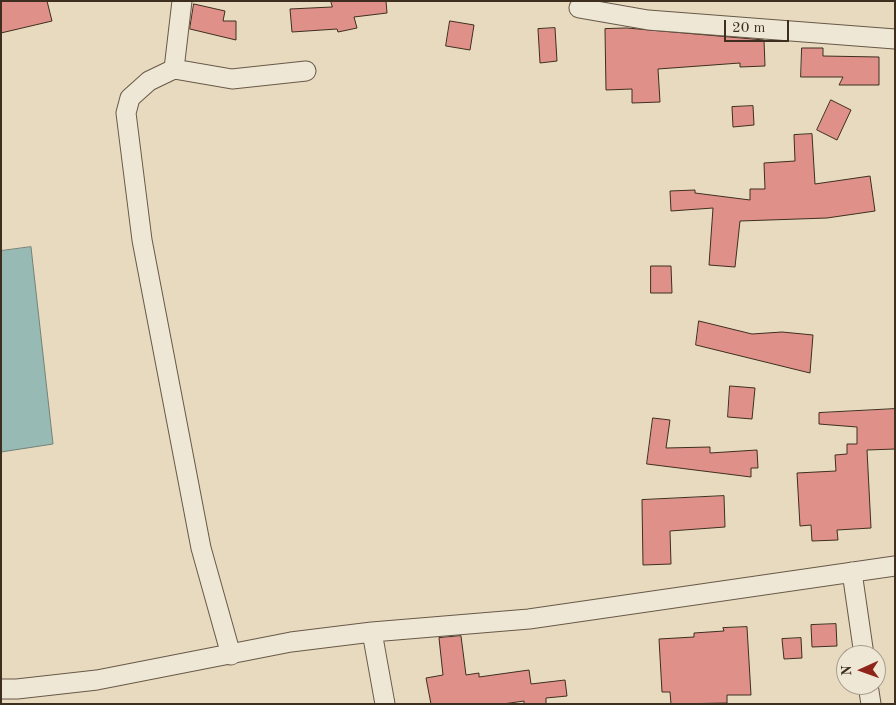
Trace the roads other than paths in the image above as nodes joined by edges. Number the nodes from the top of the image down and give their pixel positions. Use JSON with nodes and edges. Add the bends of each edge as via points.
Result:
{"nodes":[{"id":1,"x":182,"y":1,"type":"edge"},
{"id":2,"x":579,"y":8,"type":"dead end"},
{"id":3,"x":895,"y":39,"type":"edge"},
{"id":4,"x":174,"y":69,"type":"junction"},
{"id":5,"x":306,"y":72,"type":"dead end"},
{"id":6,"x":895,"y":566,"type":"edge"},
{"id":7,"x":852,"y":572,"type":"junction"},
{"id":8,"x":372,"y":632,"type":"junction"},
{"id":9,"x":863,"y":645,"type":"edge"},
{"id":10,"x":231,"y":655,"type":"junction"},
{"id":11,"x":1,"y":689,"type":"edge"},
{"id":12,"x":385,"y":704,"type":"edge"}],
"edges":[{"from":1,"to":4,"type":"street"},
{"from":2,"to":3,"type":"street","via":[[648,20]]},
{"from":4,"to":5,"type":"street","via":[[232,79]]},
{"from":4,"to":10,"type":"street","via":[[149,81],[130,98],[126,112],[142,240],[201,548]]},
{"from":6,"to":7,"type":"street"},
{"from":7,"to":8,"type":"street","via":[[529,618]]},
{"from":7,"to":9,"type":"street"},
{"from":8,"to":10,"type":"street","via":[[291,642]]},
{"from":8,"to":12,"type":"street"},
{"from":10,"to":11,"type":"street","via":[[97,680]]}]}
